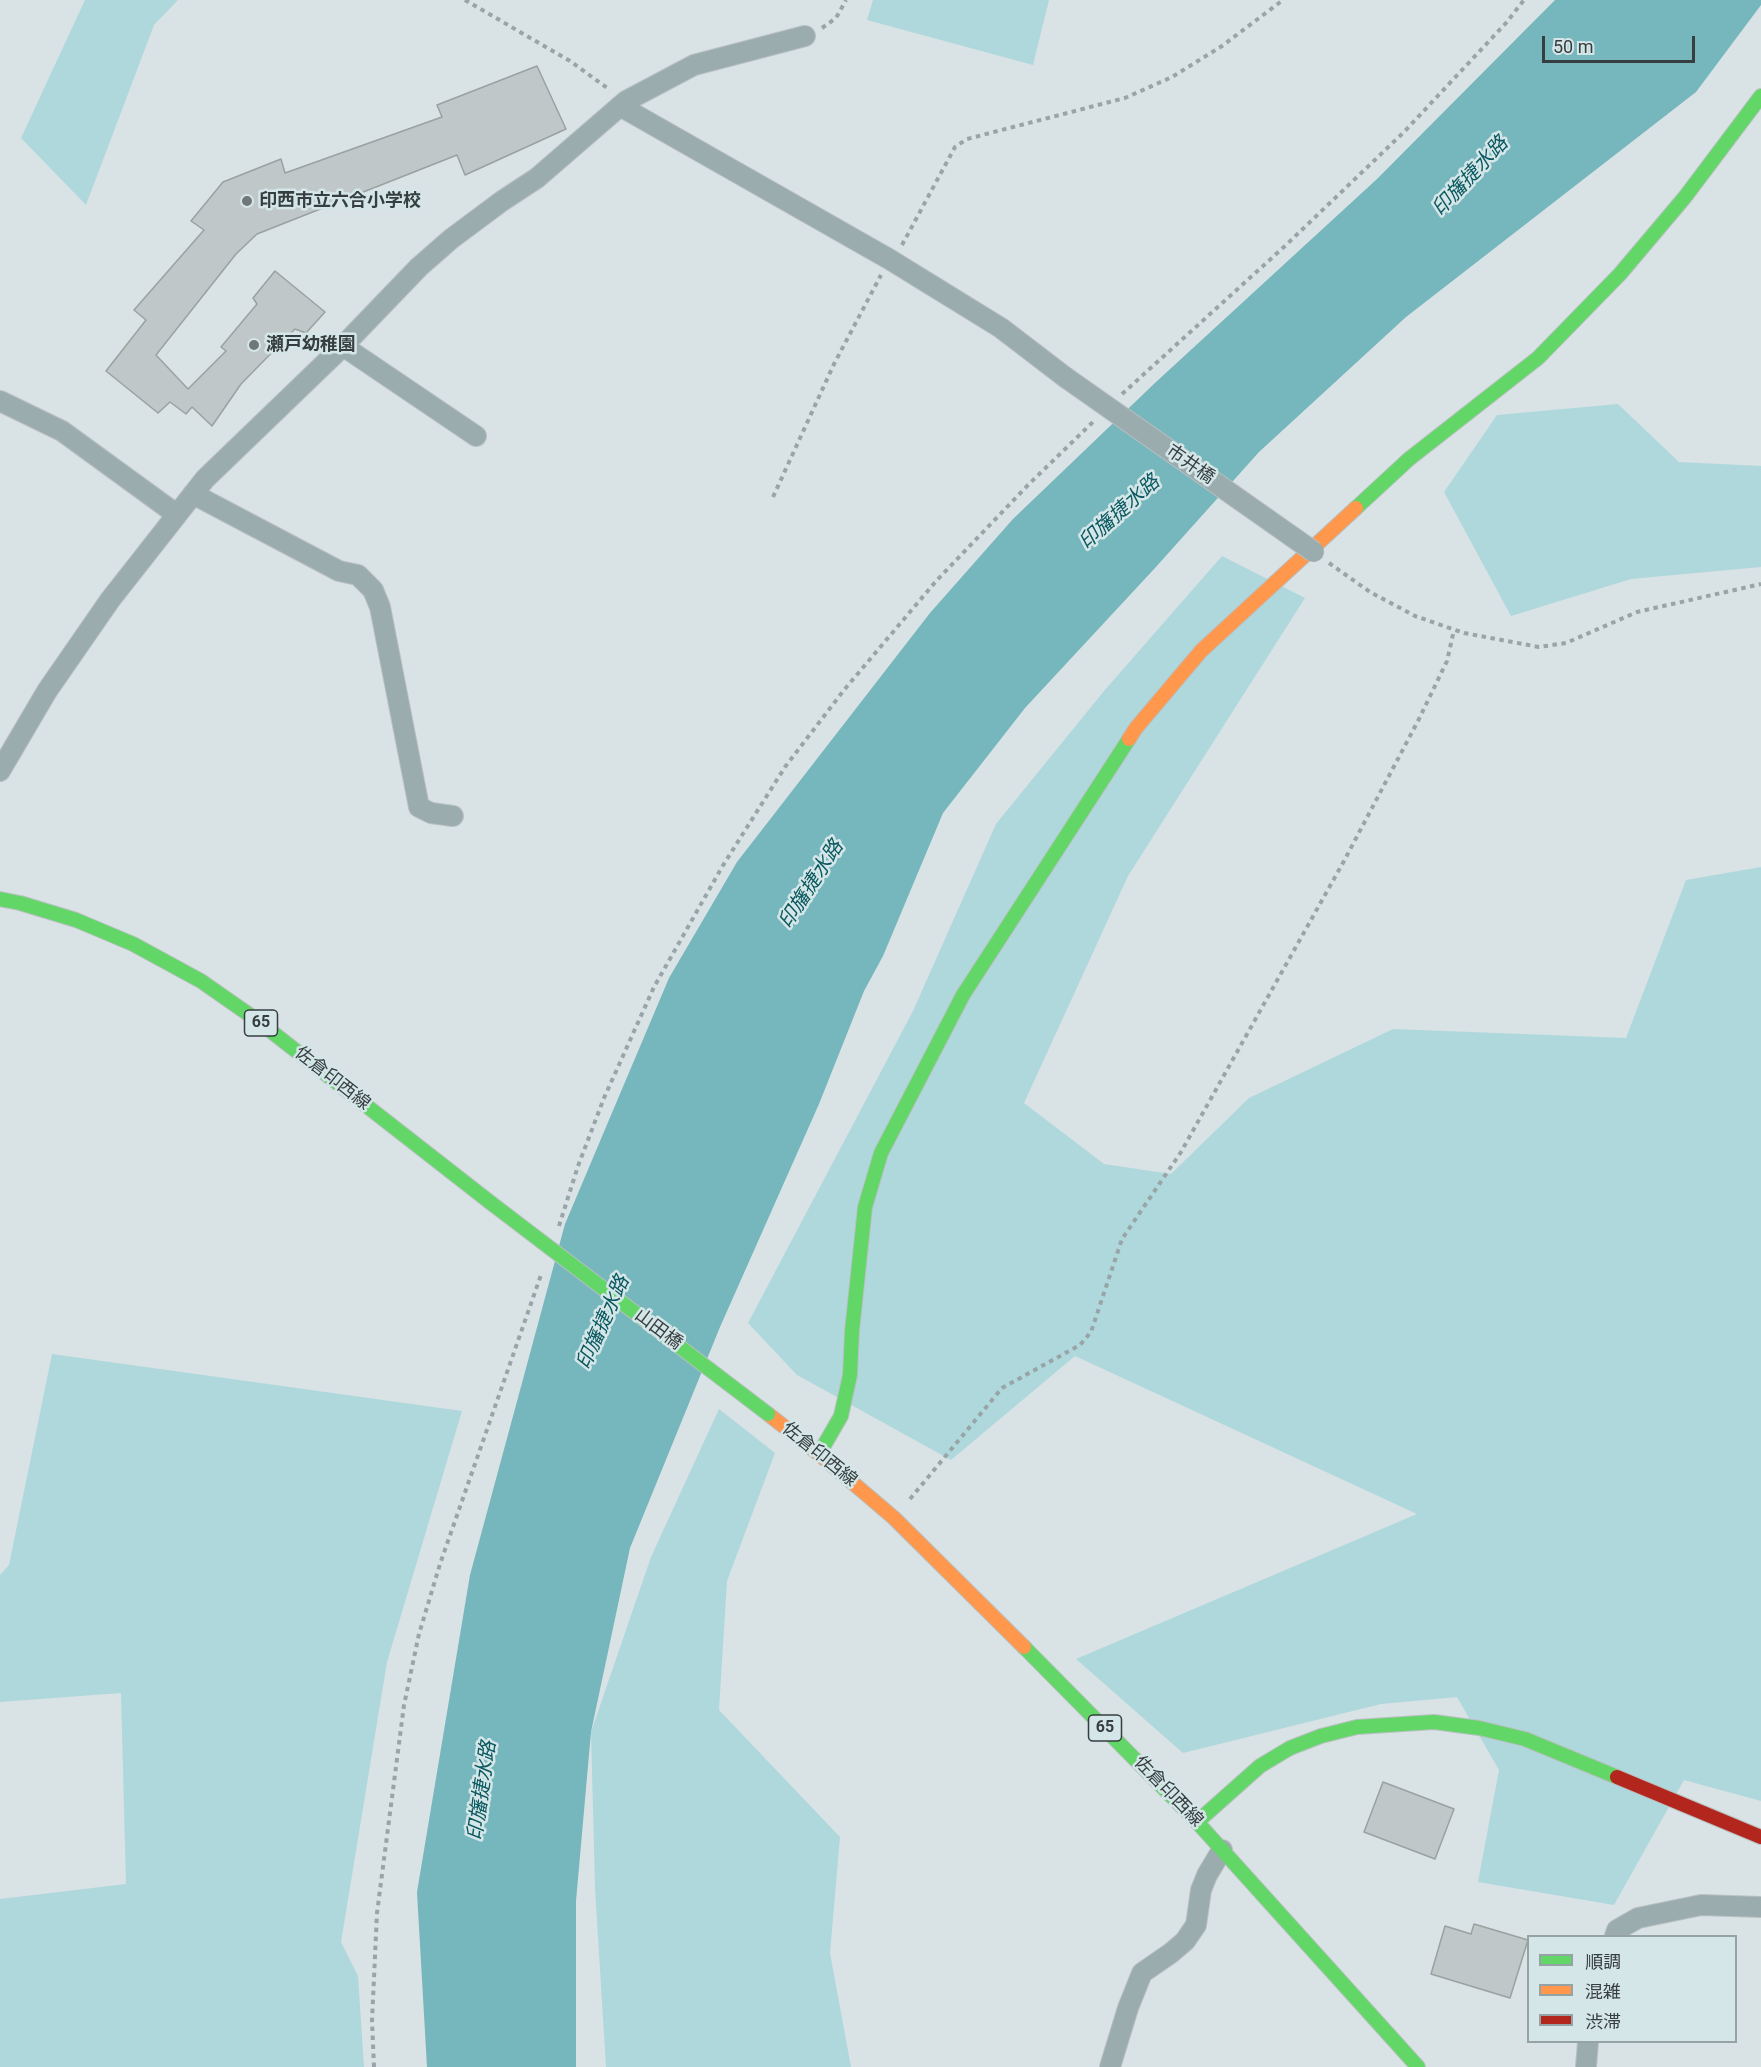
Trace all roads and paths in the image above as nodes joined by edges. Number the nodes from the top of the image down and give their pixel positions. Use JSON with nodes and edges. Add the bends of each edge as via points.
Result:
{"nodes":[{"id":1,"x":465,"y":0,"type":"edge"},
{"id":2,"x":846,"y":0,"type":"edge"},
{"id":3,"x":1283,"y":0,"type":"edge"},
{"id":4,"x":1524,"y":0,"type":"edge"},
{"id":5,"x":805,"y":36,"type":"joint"},
{"id":6,"x":1761,"y":96,"type":"edge"},
{"id":7,"x":623,"y":103,"type":"junction"},
{"id":8,"x":891,"y":260,"type":"junction"},
{"id":9,"x":343,"y":346,"type":"junction"},
{"id":10,"x":1122,"y":395,"type":"dead end"},
{"id":11,"x":0,"y":401,"type":"edge"},
{"id":12,"x":1096,"y":419,"type":"dead end"},
{"id":13,"x":476,"y":436,"type":"dead end"},
{"id":14,"x":193,"y":494,"type":"junction"},
{"id":15,"x":773,"y":497,"type":"dead end"},
{"id":16,"x":176,"y":514,"type":"junction"},
{"id":17,"x":1314,"y":552,"type":"joint"},
{"id":18,"x":1761,"y":584,"type":"edge"},
{"id":19,"x":1454,"y":630,"type":"junction"},
{"id":20,"x":0,"y":771,"type":"edge"},
{"id":21,"x":453,"y":816,"type":"dead end"},
{"id":22,"x":0,"y":899,"type":"edge"},
{"id":23,"x":491,"y":1203,"type":"joint"},
{"id":24,"x":556,"y":1233,"type":"dead end"},
{"id":25,"x":545,"y":1265,"type":"dead end"},
{"id":26,"x":768,"y":1414,"type":"joint"},
{"id":27,"x":819,"y":1454,"type":"junction"},
{"id":28,"x":894,"y":1518,"type":"junction"},
{"id":29,"x":1197,"y":1822,"type":"junction"},
{"id":30,"x":1761,"y":1837,"type":"edge"},
{"id":31,"x":1222,"y":1850,"type":"junction"},
{"id":32,"x":1761,"y":1907,"type":"edge"},
{"id":33,"x":1615,"y":1935,"type":"edge"},
{"id":34,"x":1588,"y":2043,"type":"edge"},
{"id":35,"x":374,"y":2067,"type":"edge"},
{"id":36,"x":1110,"y":2067,"type":"edge"},
{"id":37,"x":1418,"y":2067,"type":"edge"},
{"id":38,"x":1586,"y":2067,"type":"edge"}],
"edges":[{"from":1,"to":7,"type":"path","via":[[570,62]]},
{"from":2,"to":5,"type":"path","via":[[836,18]]},
{"from":3,"to":8,"type":"path","via":[[1222,46],[1172,77],[1125,98],[967,139],[955,147]]},
{"from":4,"to":10,"type":"path","via":[[1404,132]]},
{"from":5,"to":7,"type":"street","via":[[693,65]]},
{"from":6,"to":27,"type":"street","via":[[1685,197],[1620,274],[1538,358],[1400,467],[1201,651],[1136,728],[963,995],[881,1153],[865,1207],[850,1375],[841,1416]]},
{"from":7,"to":8,"type":"street","name":"市井橋"},
{"from":7,"to":9,"type":"street","via":[[537,178],[493,207],[418,267]]},
{"from":8,"to":15,"type":"path","via":[[834,364]]},
{"from":8,"to":17,"type":"street","name":"市井橋","bridge":true,"via":[[1001,328]]},
{"from":9,"to":13,"type":"street"},
{"from":9,"to":14,"type":"street"},
{"from":11,"to":16,"type":"street","via":[[62,431]]},
{"from":12,"to":24,"type":"path","via":[[937,580],[784,767],[654,987],[604,1098]]},
{"from":14,"to":16,"type":"street"},
{"from":14,"to":21,"type":"street","via":[[339,571],[358,575],[373,590],[380,607],[419,807]]},
{"from":16,"to":20,"type":"street","via":[[47,691]]},
{"from":17,"to":19,"type":"path","via":[[1370,592],[1415,616]]},
{"from":18,"to":19,"type":"path","via":[[1637,612],[1566,643],[1539,646]]},
{"from":19,"to":28,"type":"path","via":[[1447,661],[1344,861],[1181,1152],[1122,1239],[1091,1332],[1080,1345],[1002,1388]]},
{"from":22,"to":23,"type":"street","name":"佐倉印西線","number":"65","via":[[76,920],[133,944],[201,981]]},
{"from":23,"to":26,"type":"street","name":"山田橋","number":"65","bridge":true},
{"from":25,"to":35,"type":"path","via":[[419,1634],[404,1705],[377,1913]]},
{"from":26,"to":27,"type":"street","name":"佐倉印西線","number":"65"},
{"from":27,"to":28,"type":"street","name":"佐倉印西線","number":"65"},
{"from":28,"to":29,"type":"street","name":"佐倉印西線","number":"65"},
{"from":29,"to":30,"type":"street","via":[[1260,1766],[1290,1748],[1357,1727],[1434,1722],[1525,1739]]},
{"from":29,"to":31,"type":"street","name":"佐倉印西線","number":"65"},
{"from":31,"to":36,"type":"street","via":[[1201,1890],[1196,1925],[1185,1941],[1142,1973]]},
{"from":31,"to":37,"type":"street","name":"佐倉印西線","number":"65"},
{"from":32,"to":33,"type":"street","via":[[1701,1905],[1638,1918]]},
{"from":34,"to":38,"type":"street"}]}
